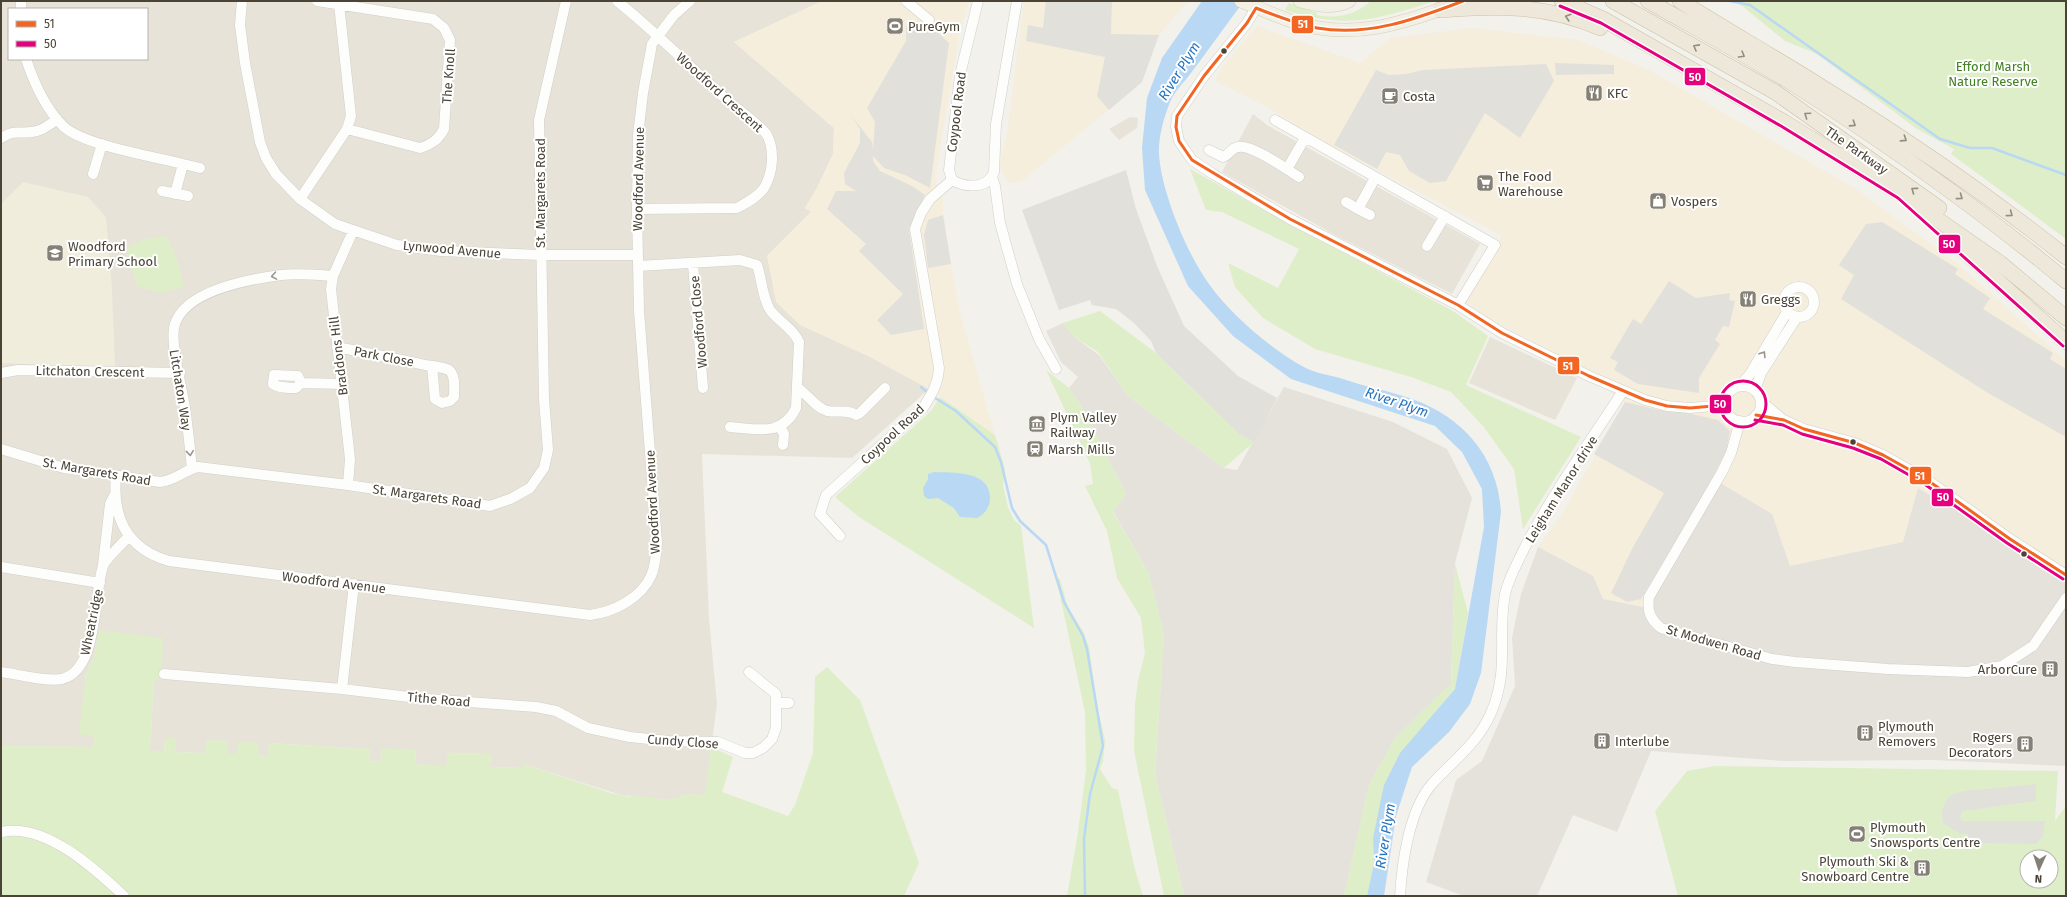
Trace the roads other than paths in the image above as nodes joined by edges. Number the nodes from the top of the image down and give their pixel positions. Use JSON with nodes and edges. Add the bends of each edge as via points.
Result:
{"nodes":[{"id":1,"x":242,"y":1,"type":"edge"},
{"id":2,"x":317,"y":1,"type":"edge"},
{"id":3,"x":566,"y":1,"type":"edge"},
{"id":4,"x":617,"y":1,"type":"edge"},
{"id":5,"x":690,"y":1,"type":"edge"},
{"id":6,"x":906,"y":1,"type":"edge"},
{"id":7,"x":978,"y":1,"type":"edge"},
{"id":8,"x":1017,"y":1,"type":"edge"},
{"id":9,"x":1300,"y":1,"type":"edge"},
{"id":10,"x":1349,"y":1,"type":"edge"},
{"id":11,"x":1463,"y":1,"type":"edge"},
{"id":12,"x":1562,"y":1,"type":"edge"},
{"id":13,"x":1613,"y":1,"type":"edge"},
{"id":14,"x":1648,"y":1,"type":"edge"},
{"id":15,"x":1680,"y":1,"type":"edge"},
{"id":16,"x":339,"y":4,"type":"junction"},
{"id":17,"x":1247,"y":4,"type":"edge"},
{"id":18,"x":1440,"y":10,"type":"junction"},
{"id":19,"x":929,"y":20,"type":"dead end"},
{"id":20,"x":658,"y":35,"type":"junction"},
{"id":21,"x":26,"y":60,"type":"edge"},
{"id":22,"x":1681,"y":64,"type":"junction"},
{"id":23,"x":57,"y":119,"type":"junction"},
{"id":24,"x":1275,"y":120,"type":"dead end"},
{"id":25,"x":347,"y":129,"type":"junction"},
{"id":26,"x":1,"y":138,"type":"edge"},
{"id":27,"x":1305,"y":138,"type":"junction"},
{"id":28,"x":102,"y":144,"type":"junction"},
{"id":29,"x":1208,"y":150,"type":"dead end"},
{"id":30,"x":183,"y":164,"type":"junction"},
{"id":31,"x":200,"y":168,"type":"dead end"},
{"id":32,"x":1286,"y":170,"type":"junction"},
{"id":33,"x":93,"y":174,"type":"dead end"},
{"id":34,"x":1299,"y":177,"type":"dead end"},
{"id":35,"x":992,"y":178,"type":"junction"},
{"id":36,"x":1375,"y":178,"type":"junction"},
{"id":37,"x":952,"y":180,"type":"junction"},
{"id":38,"x":162,"y":191,"type":"dead end"},
{"id":39,"x":175,"y":194,"type":"junction"},
{"id":40,"x":1901,"y":194,"type":"junction"},
{"id":41,"x":188,"y":196,"type":"dead end"},
{"id":42,"x":300,"y":199,"type":"junction"},
{"id":43,"x":1346,"y":202,"type":"dead end"},
{"id":44,"x":637,"y":209,"type":"junction"},
{"id":45,"x":1358,"y":209,"type":"junction"},
{"id":46,"x":1370,"y":215,"type":"dead end"},
{"id":47,"x":1445,"y":216,"type":"junction"},
{"id":48,"x":353,"y":231,"type":"junction"},
{"id":49,"x":1427,"y":246,"type":"dead end"},
{"id":50,"x":540,"y":255,"type":"junction"},
{"id":51,"x":2066,"y":257,"type":"edge"},
{"id":52,"x":638,"y":260,"type":"junction"},
{"id":53,"x":693,"y":264,"type":"junction"},
{"id":54,"x":333,"y":276,"type":"junction"},
{"id":55,"x":2066,"y":281,"type":"edge"},
{"id":56,"x":1458,"y":305,"type":"junction"},
{"id":57,"x":2066,"y":308,"type":"edge"},
{"id":58,"x":1787,"y":312,"type":"junction"},
{"id":59,"x":1797,"y":317,"type":"junction"},
{"id":60,"x":2066,"y":318,"type":"edge"},
{"id":61,"x":2066,"y":342,"type":"edge"},
{"id":62,"x":337,"y":347,"type":"junction"},
{"id":63,"x":432,"y":366,"type":"dead end"},
{"id":64,"x":1056,"y":369,"type":"dead end"},
{"id":65,"x":1,"y":373,"type":"edge"},
{"id":66,"x":180,"y":373,"type":"junction"},
{"id":67,"x":301,"y":383,"type":"dead end"},
{"id":68,"x":342,"y":384,"type":"junction"},
{"id":69,"x":797,"y":386,"type":"junction"},
{"id":70,"x":1740,"y":386,"type":"junction"},
{"id":71,"x":703,"y":388,"type":"dead end"},
{"id":72,"x":885,"y":388,"type":"dead end"},
{"id":73,"x":1623,"y":390,"type":"junction"},
{"id":74,"x":1755,"y":391,"type":"junction"},
{"id":75,"x":1760,"y":401,"type":"junction"},
{"id":76,"x":1725,"y":405,"type":"junction"},
{"id":77,"x":1756,"y":415,"type":"junction"},
{"id":78,"x":1784,"y":420,"type":"junction"},
{"id":79,"x":1740,"y":421,"type":"junction"},
{"id":80,"x":730,"y":427,"type":"dead end"},
{"id":81,"x":780,"y":427,"type":"junction"},
{"id":82,"x":783,"y":445,"type":"dead end"},
{"id":83,"x":1,"y":449,"type":"edge"},
{"id":84,"x":192,"y":469,"type":"junction"},
{"id":85,"x":116,"y":476,"type":"junction"},
{"id":86,"x":348,"y":485,"type":"junction"},
{"id":87,"x":114,"y":496,"type":"junction"},
{"id":88,"x":129,"y":536,"type":"junction"},
{"id":89,"x":840,"y":536,"type":"dead end"},
{"id":90,"x":103,"y":565,"type":"junction"},
{"id":91,"x":1,"y":567,"type":"edge"},
{"id":92,"x":2066,"y":575,"type":"edge"},
{"id":93,"x":100,"y":583,"type":"junction"},
{"id":94,"x":354,"y":584,"type":"junction"},
{"id":95,"x":2066,"y":598,"type":"edge"},
{"id":96,"x":1,"y":672,"type":"edge"},
{"id":97,"x":749,"y":672,"type":"dead end"},
{"id":98,"x":164,"y":674,"type":"dead end"},
{"id":99,"x":342,"y":689,"type":"junction"},
{"id":100,"x":777,"y":703,"type":"junction"},
{"id":101,"x":789,"y":703,"type":"dead end"},
{"id":102,"x":536,"y":707,"type":"joint"},
{"id":103,"x":1,"y":832,"type":"edge"},
{"id":104,"x":124,"y":896,"type":"edge"},
{"id":105,"x":1400,"y":896,"type":"edge"}],
"edges":[{"from":1,"to":42,"type":"street","name":"Lynwood Avenue","via":[[240,25],[260,142],[276,174]]},
{"from":2,"to":16,"type":"street","name":"The Knoll"},
{"from":3,"to":50,"type":"street","name":"St. Margarets Road","via":[[539,120]]},
{"from":4,"to":20,"type":"street"},
{"from":5,"to":20,"type":"street","name":"Woodford Avenue","via":[[674,14]]},
{"from":6,"to":19,"type":"street"},
{"from":7,"to":37,"type":"street","name":"Coypool Road","via":[[960,75],[949,170]]},
{"from":8,"to":35,"type":"street","via":[[998,111]]},
{"from":9,"to":10,"type":"main road","via":[[1324,6]]},
{"from":11,"to":18,"type":"main road"},
{"from":12,"to":22,"type":"highway","via":[[1603,19]]},
{"from":57,"to":13,"type":"highway","name":"The Parkway","one_way":true,"via":[[1961,224],[1775,92]]},
{"from":14,"to":55,"type":"highway","name":"The Parkway","one_way":true,"via":[[1786,80],[1887,146],[2009,234]]},
{"from":15,"to":51,"type":"highway","one_way":true,"via":[[1818,84],[1916,147],[1980,191]]},
{"from":16,"to":25,"type":"street","via":[[351,116]]},
{"from":16,"to":25,"type":"street","name":"The Knoll","via":[[433,19],[444,28],[450,40],[444,128],[439,139],[420,148]]},
{"from":17,"to":18,"type":"main road","via":[[1317,28],[1354,31],[1388,26]]},
{"from":17,"to":56,"type":"street","via":[[1247,23],[1204,76],[1177,116],[1179,141],[1192,160],[1290,219]]},
{"from":22,"to":18,"type":"highway","one_way":true,"via":[[1594,25],[1546,11],[1480,6]]},
{"from":20,"to":44,"type":"street","name":"Woodford Avenue","via":[[652,44],[643,93],[638,136]]},
{"from":20,"to":44,"type":"street","name":"Woodford Crescent","via":[[767,134],[773,153],[771,170],[764,188],[737,208]]},
{"from":21,"to":23,"type":"street","via":[[43,100]]},
{"from":22,"to":40,"type":"highway","via":[[1784,122]]},
{"from":23,"to":26,"type":"street","via":[[37,131],[19,131]]},
{"from":23,"to":28,"type":"street","via":[[64,127]]},
{"from":24,"to":27,"type":"street"},
{"from":25,"to":42,"type":"street"},
{"from":27,"to":32,"type":"street"},
{"from":27,"to":36,"type":"street"},
{"from":28,"to":30,"type":"street"},
{"from":28,"to":33,"type":"street"},
{"from":29,"to":32,"type":"street","via":[[1223,157],[1234,148],[1243,147]]},
{"from":30,"to":31,"type":"street"},
{"from":30,"to":39,"type":"street"},
{"from":32,"to":34,"type":"street"},
{"from":35,"to":37,"type":"street","via":[[976,186],[959,184]]},
{"from":35,"to":64,"type":"street","via":[[1000,223],[1017,284],[1039,339]]},
{"from":36,"to":45,"type":"street"},
{"from":36,"to":47,"type":"street"},
{"from":37,"to":89,"type":"street","name":"Coypool Road","via":[[930,199],[915,229],[939,368],[938,380],[923,408],[826,495],[820,514]]},
{"from":38,"to":39,"type":"street"},
{"from":39,"to":41,"type":"street"},
{"from":40,"to":60,"type":"highway","via":[[2000,263]]},
{"from":40,"to":61,"type":"highway"},
{"from":42,"to":48,"type":"street","name":"Lynwood Avenue","via":[[335,224]]},
{"from":43,"to":45,"type":"street"},
{"from":44,"to":52,"type":"street","name":"Woodford Avenue"},
{"from":45,"to":46,"type":"street"},
{"from":47,"to":49,"type":"street"},
{"from":47,"to":56,"type":"street","via":[[1495,245]]},
{"from":48,"to":50,"type":"street","name":"Lynwood Avenue","via":[[397,245],[441,251]]},
{"from":48,"to":54,"type":"street","name":"Braddons Hill"},
{"from":50,"to":52,"type":"street","name":"Lynwood Avenue"},
{"from":50,"to":86,"type":"street","name":"St. Margarets Road","via":[[548,450],[544,468],[530,488],[490,506]]},
{"from":52,"to":53,"type":"street","name":"Woodford Close"},
{"from":52,"to":94,"type":"street","name":"Woodford Avenue","via":[[657,542],[652,575],[643,589],[617,607],[601,614],[590,615]]},
{"from":53,"to":69,"type":"street","via":[[740,260],[757,265],[770,310],[795,333],[799,342]]},
{"from":53,"to":71,"type":"street","name":"Woodford Close"},
{"from":54,"to":62,"type":"street","name":"Braddons Hill","via":[[331,289]]},
{"from":54,"to":66,"type":"street","name":"Litchaton Way","one_way":true,"via":[[283,275],[247,281],[188,304],[175,324],[173,337]]},
{"from":56,"to":73,"type":"street","via":[[1502,333],[1588,376]]},
{"from":58,"to":59,"type":"street"},
{"from":58,"to":59,"type":"street","via":[[1784,298],[1789,290],[1798,287],[1807,289],[1814,296],[1815,305],[1810,313]]},
{"from":70,"to":58,"type":"street","one_way":true,"via":[[1750,374]]},
{"from":59,"to":74,"type":"street","via":[[1761,373]]},
{"from":62,"to":63,"type":"street","name":"Park Close"},
{"from":62,"to":68,"type":"street","name":"Braddons Hill"},
{"from":65,"to":66,"type":"street","name":"Litchaton Crescent","via":[[18,370]]},
{"from":66,"to":84,"type":"street","name":"Litchaton Way","one_way":true},
{"from":67,"to":68,"type":"street"},
{"from":68,"to":86,"type":"street","name":"Braddons Hill","via":[[350,459]]},
{"from":69,"to":72,"type":"street","via":[[819,407],[828,411],[850,411],[856,415]]},
{"from":69,"to":81,"type":"street","via":[[796,408]]},
{"from":70,"to":74,"type":"street"},
{"from":70,"to":76,"type":"street","via":[[1729,393]]},
{"from":73,"to":76,"type":"street","via":[[1666,406],[1690,408]]},
{"from":73,"to":105,"type":"street","name":"Leigham Manor drive","via":[[1537,523],[1512,574],[1505,594],[1500,689],[1491,713],[1478,736],[1423,797],[1415,814],[1404,858]]},
{"from":74,"to":75,"type":"street"},
{"from":75,"to":77,"type":"street","via":[[1761,406]]},
{"from":75,"to":78,"type":"street"},
{"from":76,"to":79,"type":"street","via":[[1730,416]]},
{"from":77,"to":78,"type":"street"},
{"from":77,"to":79,"type":"street","via":[[1746,421]]},
{"from":78,"to":92,"type":"street","via":[[1883,455],[1926,479]]},
{"from":79,"to":95,"type":"street","name":"St Modwen Road","via":[[1731,453],[1722,472],[1649,597],[1648,612],[1661,628],[1766,657],[1795,662],[1968,672],[2002,666],[2033,646]]},
{"from":80,"to":81,"type":"street","via":[[769,430]]},
{"from":81,"to":82,"type":"street","via":[[784,434]]},
{"from":83,"to":85,"type":"street","name":"St. Margarets Road","via":[[64,468]]},
{"from":84,"to":85,"type":"street","name":"St. Margarets Road","via":[[172,481],[160,482]]},
{"from":84,"to":86,"type":"street","name":"St. Margarets Road","via":[[198,467]]},
{"from":85,"to":87,"type":"street","name":"Woodford Avenue"},
{"from":87,"to":88,"type":"street","name":"Woodford Avenue","via":[[118,515]]},
{"from":87,"to":90,"type":"street","name":"Wheatridge","via":[[110,504]]},
{"from":88,"to":90,"type":"street"},
{"from":88,"to":94,"type":"street","name":"Woodford Avenue","via":[[138,546],[156,557],[169,561]]},
{"from":90,"to":93,"type":"street","name":"Wheatridge"},
{"from":91,"to":93,"type":"street"},
{"from":93,"to":96,"type":"street","name":"Wheatridge","via":[[88,650],[81,666],[72,675],[61,679]]},
{"from":94,"to":99,"type":"street"},
{"from":97,"to":100,"type":"street","via":[[776,694]]},
{"from":98,"to":99,"type":"street","name":"Tithe Road"},
{"from":99,"to":102,"type":"street","name":"Tithe Road","via":[[426,699]]},
{"from":100,"to":101,"type":"street"},
{"from":100,"to":102,"type":"street","name":"Cundy Close","via":[[776,728],[772,739],[764,748],[753,753],[745,753],[718,742],[668,741],[595,730],[556,711]]},
{"from":103,"to":104,"type":"street","via":[[32,833],[57,844],[98,872]]}]}
